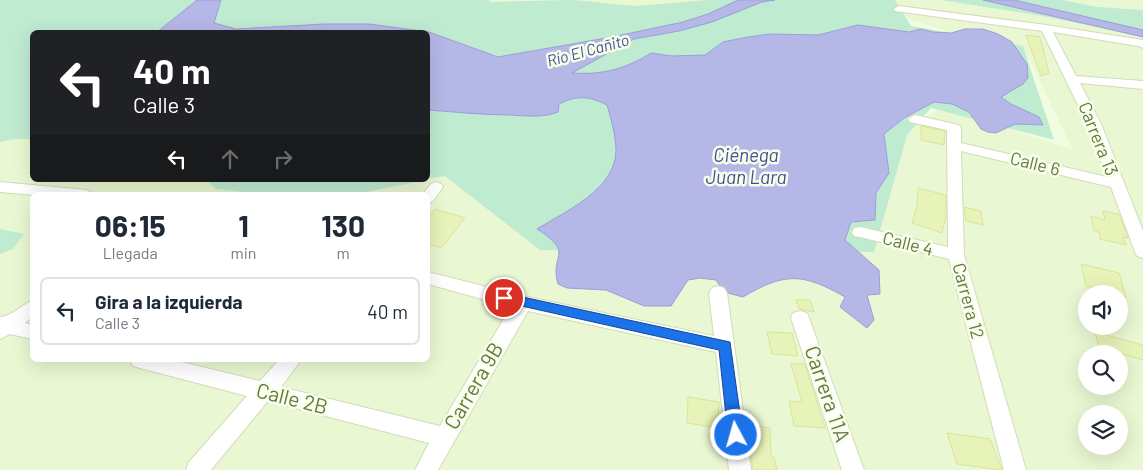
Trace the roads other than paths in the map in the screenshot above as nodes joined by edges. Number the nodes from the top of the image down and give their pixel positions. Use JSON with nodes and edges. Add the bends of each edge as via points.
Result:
{"nodes":[{"id":1,"x":899,"y":9,"type":"dead end"},
{"id":2,"x":1046,"y":28,"type":"junction"},
{"id":3,"x":1142,"y":44,"type":"edge"},
{"id":4,"x":1072,"y":79,"type":"junction"},
{"id":5,"x":1143,"y":85,"type":"edge"},
{"id":6,"x":915,"y":119,"type":"dead end"},
{"id":7,"x":954,"y":136,"type":"junction"},
{"id":8,"x":1116,"y":184,"type":"junction"},
{"id":9,"x":0,"y":187,"type":"edge"},
{"id":10,"x":54,"y":192,"type":"edge"},
{"id":11,"x":860,"y":232,"type":"dead end"},
{"id":12,"x":1143,"y":252,"type":"edge"},
{"id":13,"x":956,"y":256,"type":"junction"},
{"id":14,"x":430,"y":279,"type":"edge"},
{"id":15,"x":718,"y":293,"type":"dead end"},
{"id":16,"x":523,"y":303,"type":"junction"},
{"id":17,"x":30,"y":309,"type":"edge"},
{"id":18,"x":800,"y":318,"type":"dead end"},
{"id":19,"x":2,"y":327,"type":"edge"},
{"id":20,"x":30,"y":332,"type":"edge"},
{"id":21,"x":725,"y":346,"type":"junction"},
{"id":22,"x":148,"y":362,"type":"edge"},
{"id":23,"x":289,"y":362,"type":"edge"},
{"id":24,"x":263,"y":392,"type":"junction"},
{"id":25,"x":444,"y":437,"type":"junction"},
{"id":26,"x":197,"y":470,"type":"edge"},
{"id":27,"x":426,"y":470,"type":"edge"},
{"id":28,"x":740,"y":470,"type":"edge"},
{"id":29,"x":853,"y":470,"type":"edge"},
{"id":30,"x":1015,"y":470,"type":"edge"}],
"edges":[{"from":1,"to":2,"type":"street"},
{"from":2,"to":3,"type":"street"},
{"from":2,"to":4,"type":"street","name":"Carrera 13"},
{"from":4,"to":5,"type":"street"},
{"from":4,"to":8,"type":"street","name":"Carrera 13","via":[[1095,126]]},
{"from":6,"to":7,"type":"street","name":"Calle 6"},
{"from":7,"to":8,"type":"street","name":"Calle 6"},
{"from":7,"to":13,"type":"street","name":"Carrera 12"},
{"from":8,"to":12,"type":"street","name":"Carrera 13"},
{"from":9,"to":10,"type":"street"},
{"from":11,"to":13,"type":"street","name":"Calle 4"},
{"from":13,"to":30,"type":"street","name":"Carrera 12"},
{"from":14,"to":16,"type":"street"},
{"from":15,"to":21,"type":"street"},
{"from":16,"to":21,"type":"street"},
{"from":16,"to":25,"type":"street","name":"Carrera 9B"},
{"from":17,"to":19,"type":"street"},
{"from":18,"to":29,"type":"street","name":"Carrera 11A"},
{"from":19,"to":20,"type":"street"},
{"from":21,"to":28,"type":"street"},
{"from":22,"to":24,"type":"street","name":"Calle 2B"},
{"from":23,"to":24,"type":"street"},
{"from":24,"to":25,"type":"street","name":"Calle 2B"},
{"from":24,"to":26,"type":"street"},
{"from":25,"to":27,"type":"street","name":"Carrera 9B"}]}
